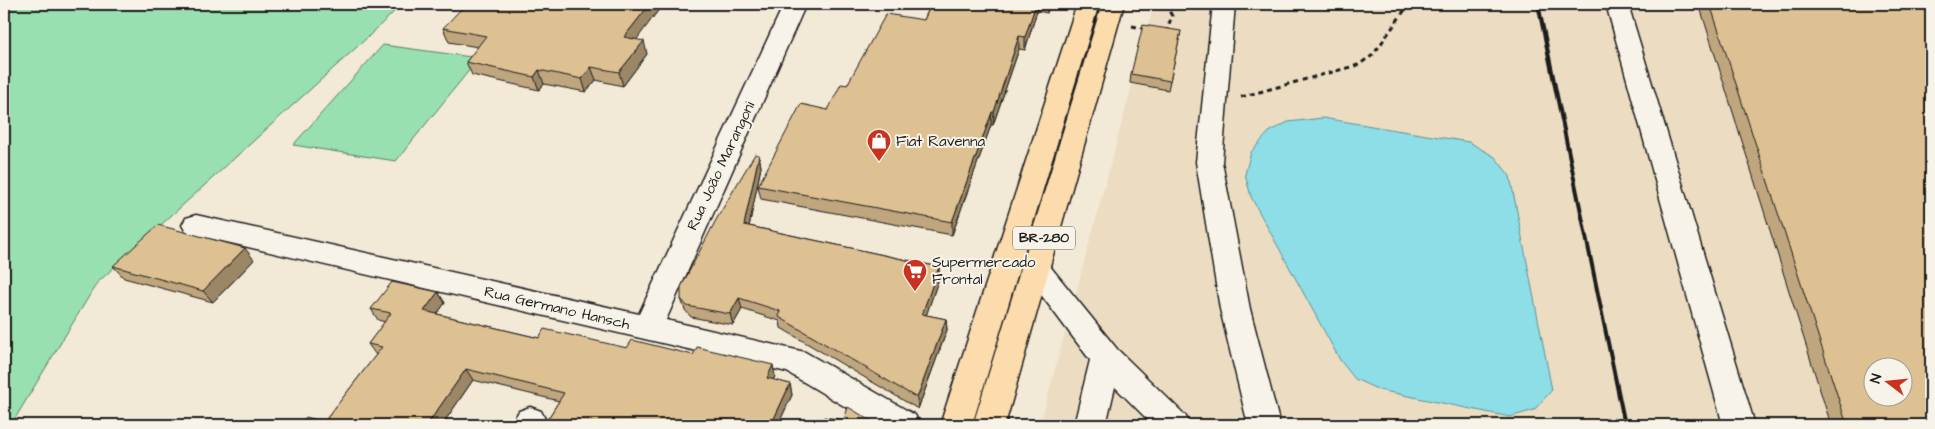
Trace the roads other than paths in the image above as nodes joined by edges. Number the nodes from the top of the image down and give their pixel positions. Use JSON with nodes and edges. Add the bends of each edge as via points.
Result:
{"nodes":[{"id":1,"x":796,"y":4,"type":"edge"},
{"id":2,"x":1224,"y":4,"type":"edge"},
{"id":3,"x":1617,"y":4,"type":"edge"},
{"id":4,"x":1102,"y":10,"type":"edge"},
{"id":5,"x":196,"y":225,"type":"dead end"},
{"id":6,"x":1035,"y":268,"type":"junction"},
{"id":7,"x":646,"y":328,"type":"junction"},
{"id":8,"x":1106,"y":358,"type":"junction"},
{"id":9,"x":904,"y":425,"type":"edge"},
{"id":10,"x":956,"y":425,"type":"edge"},
{"id":11,"x":989,"y":425,"type":"edge"},
{"id":12,"x":1090,"y":425,"type":"edge"},
{"id":13,"x":1174,"y":425,"type":"edge"},
{"id":14,"x":1264,"y":425,"type":"edge"},
{"id":15,"x":1739,"y":425,"type":"edge"}],
"edges":[{"from":1,"to":7,"type":"street","name":"Rua João Marangoni"},
{"from":2,"to":14,"type":"street","via":[[1209,162],[1235,309]]},
{"from":3,"to":15,"type":"street"},
{"from":4,"to":6,"type":"highway","number":"BR-280"},
{"from":4,"to":10,"type":"highway","number":"BR-280"},
{"from":5,"to":7,"type":"street","name":"Rua Germano Hansch"},
{"from":6,"to":8,"type":"street"},
{"from":6,"to":11,"type":"highway","number":"BR-280"},
{"from":7,"to":9,"type":"street","name":"Rua Germano Hansch","via":[[794,361]]},
{"from":8,"to":12,"type":"street"},
{"from":8,"to":13,"type":"street"}]}
